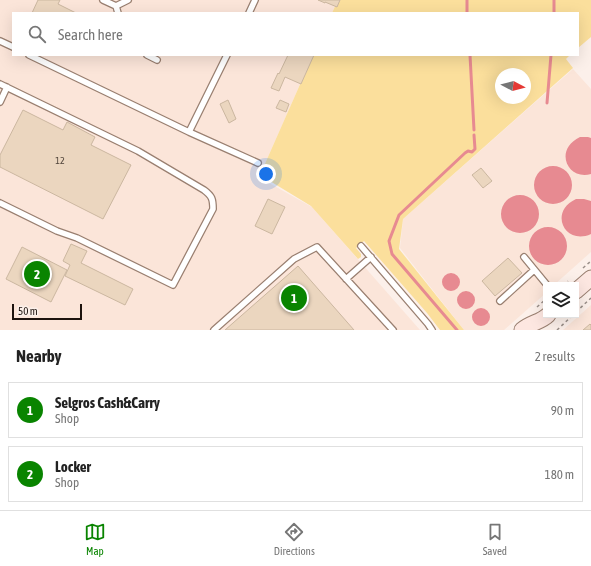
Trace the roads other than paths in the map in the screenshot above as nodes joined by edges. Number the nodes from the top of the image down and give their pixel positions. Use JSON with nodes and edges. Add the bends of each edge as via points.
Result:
{"nodes":[{"id":1,"x":103,"y":0,"type":"edge"},
{"id":2,"x":128,"y":0,"type":"edge"},
{"id":3,"x":256,"y":0,"type":"edge"},
{"id":4,"x":116,"y":6,"type":"junction"},
{"id":5,"x":118,"y":12,"type":"edge"},
{"id":6,"x":250,"y":12,"type":"edge"},
{"id":7,"x":0,"y":41,"type":"edge"},
{"id":8,"x":12,"y":47,"type":"edge"},
{"id":9,"x":32,"y":56,"type":"edge"},
{"id":10,"x":149,"y":56,"type":"edge"},
{"id":11,"x":227,"y":56,"type":"edge"},
{"id":12,"x":157,"y":60,"type":"dead end"},
{"id":13,"x":0,"y":84,"type":"edge"},
{"id":14,"x":7,"y":87,"type":"junction"},
{"id":15,"x":0,"y":102,"type":"edge"},
{"id":16,"x":189,"y":132,"type":"junction"},
{"id":17,"x":258,"y":163,"type":"dead end"},
{"id":18,"x":0,"y":203,"type":"edge"},
{"id":19,"x":361,"y":246,"type":"dead end"},
{"id":20,"x":371,"y":257,"type":"junction"},
{"id":21,"x":524,"y":257,"type":"dead end"},
{"id":22,"x":534,"y":270,"type":"junction"},
{"id":23,"x":591,"y":278,"type":"edge"},
{"id":24,"x":346,"y":279,"type":"junction"},
{"id":25,"x":544,"y":282,"type":"edge"},
{"id":26,"x":579,"y":288,"type":"edge"},
{"id":27,"x":500,"y":301,"type":"dead end"},
{"id":28,"x":543,"y":321,"type":"edge"},
{"id":29,"x":214,"y":330,"type":"edge"},
{"id":30,"x":393,"y":330,"type":"edge"},
{"id":31,"x":432,"y":330,"type":"edge"},
{"id":32,"x":522,"y":330,"type":"edge"}],
"edges":[{"from":1,"to":4,"type":"lane"},
{"from":2,"to":4,"type":"lane"},
{"from":3,"to":6,"type":"lane"},
{"from":4,"to":5,"type":"lane"},
{"from":7,"to":8,"type":"lane"},
{"from":9,"to":16,"type":"lane"},
{"from":10,"to":12,"type":"lane"},
{"from":11,"to":16,"type":"lane"},
{"from":13,"to":14,"type":"lane"},
{"from":14,"to":15,"type":"lane"},
{"from":14,"to":18,"type":"lane","via":[[138,151],[204,190],[210,195],[213,209],[173,285]]},
{"from":16,"to":17,"type":"lane"},
{"from":19,"to":20,"type":"lane"},
{"from":20,"to":24,"type":"lane"},
{"from":20,"to":31,"type":"lane"},
{"from":21,"to":22,"type":"lane"},
{"from":22,"to":25,"type":"lane"},
{"from":22,"to":27,"type":"lane"},
{"from":23,"to":26,"type":"street"},
{"from":24,"to":29,"type":"lane","via":[[317,247],[294,259]]},
{"from":24,"to":30,"type":"lane"},
{"from":28,"to":32,"type":"street"}]}
